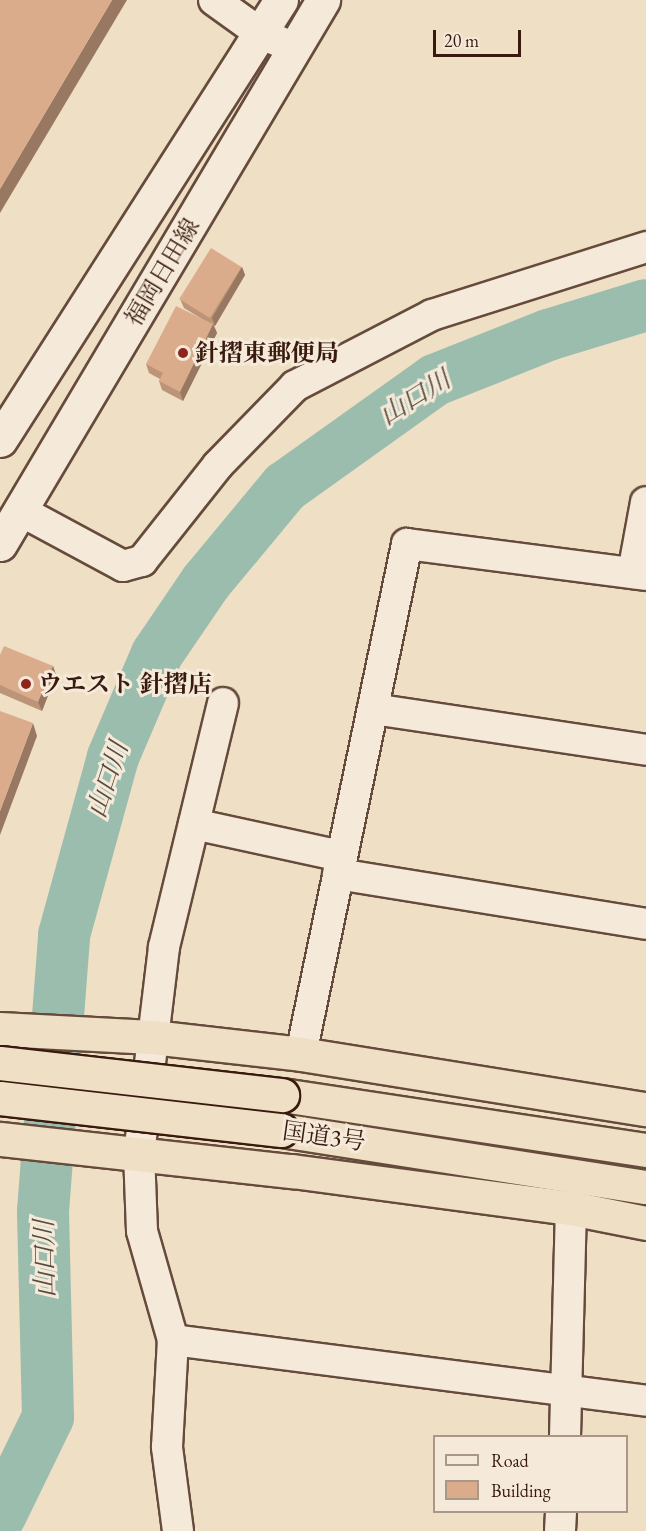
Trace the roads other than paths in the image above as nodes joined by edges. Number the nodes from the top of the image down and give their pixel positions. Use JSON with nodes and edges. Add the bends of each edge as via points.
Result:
{"nodes":[{"id":1,"x":214,"y":0,"type":"edge"},
{"id":2,"x":281,"y":0,"type":"edge"},
{"id":3,"x":323,"y":0,"type":"edge"},
{"id":4,"x":261,"y":33,"type":"junction"},
{"id":5,"x":294,"y":48,"type":"junction"},
{"id":6,"x":646,"y":247,"type":"edge"},
{"id":7,"x":0,"y":440,"type":"edge"},
{"id":8,"x":646,"y":502,"type":"edge"},
{"id":9,"x":21,"y":511,"type":"junction"},
{"id":10,"x":0,"y":544,"type":"edge"},
{"id":11,"x":639,"y":574,"type":"edge"},
{"id":12,"x":223,"y":703,"type":"dead end"},
{"id":13,"x":373,"y":709,"type":"junction"},
{"id":14,"x":646,"y":750,"type":"edge"},
{"id":15,"x":194,"y":824,"type":"junction"},
{"id":16,"x":340,"y":865,"type":"junction"},
{"id":17,"x":646,"y":924,"type":"edge"},
{"id":18,"x":1,"y":1029,"type":"edge"},
{"id":19,"x":144,"y":1037,"type":"junction"},
{"id":20,"x":301,"y":1054,"type":"junction"},
{"id":21,"x":0,"y":1063,"type":"edge"},
{"id":22,"x":0,"y":1098,"type":"edge"},
{"id":23,"x":646,"y":1109,"type":"edge"},
{"id":24,"x":0,"y":1139,"type":"edge"},
{"id":25,"x":646,"y":1150,"type":"edge"},
{"id":26,"x":128,"y":1153,"type":"junction"},
{"id":27,"x":646,"y":1187,"type":"edge"},
{"id":28,"x":571,"y":1208,"type":"junction"},
{"id":29,"x":646,"y":1223,"type":"edge"},
{"id":30,"x":173,"y":1340,"type":"junction"},
{"id":31,"x":568,"y":1388,"type":"junction"},
{"id":32,"x":646,"y":1401,"type":"edge"},
{"id":33,"x":565,"y":1435,"type":"edge"},
{"id":34,"x":561,"y":1513,"type":"edge"},
{"id":35,"x":178,"y":1531,"type":"edge"},
{"id":36,"x":560,"y":1531,"type":"edge"}],
"edges":[{"from":1,"to":4,"type":"street"},
{"from":2,"to":4,"type":"main road","name":"福岡日田線"},
{"from":3,"to":5,"type":"main road","name":"福岡日田線"},
{"from":4,"to":5,"type":"street"},
{"from":4,"to":7,"type":"main road","name":"福岡日田線"},
{"from":5,"to":9,"type":"main road","name":"福岡日田線"},
{"from":6,"to":9,"type":"street","via":[[432,315],[295,386],[218,465],[142,561],[123,566]]},
{"from":8,"to":11,"type":"street"},
{"from":9,"to":10,"type":"main road","name":"福岡日田線"},
{"from":11,"to":13,"type":"street","via":[[407,544]]},
{"from":12,"to":15,"type":"street"},
{"from":13,"to":14,"type":"street"},
{"from":13,"to":16,"type":"street"},
{"from":15,"to":16,"type":"street"},
{"from":15,"to":19,"type":"street"},
{"from":16,"to":17,"type":"street"},
{"from":16,"to":20,"type":"street"},
{"from":18,"to":19,"type":"highway"},
{"from":19,"to":20,"type":"highway"},
{"from":19,"to":26,"type":"street"},
{"from":20,"to":23,"type":"highway"},
{"from":21,"to":25,"type":"highway","name":"国道3号","bridge":true,"via":[[282,1095]]},
{"from":22,"to":27,"type":"highway","name":"国道3号","bridge":true,"via":[[281,1130]]},
{"from":24,"to":26,"type":"highway"},
{"from":26,"to":28,"type":"highway"},
{"from":26,"to":30,"type":"street","via":[[142,1231]]},
{"from":28,"to":29,"type":"highway"},
{"from":28,"to":31,"type":"street"},
{"from":30,"to":31,"type":"street"},
{"from":30,"to":35,"type":"street","via":[[167,1447]]},
{"from":31,"to":32,"type":"street"},
{"from":31,"to":33,"type":"street"},
{"from":34,"to":36,"type":"street"}]}
